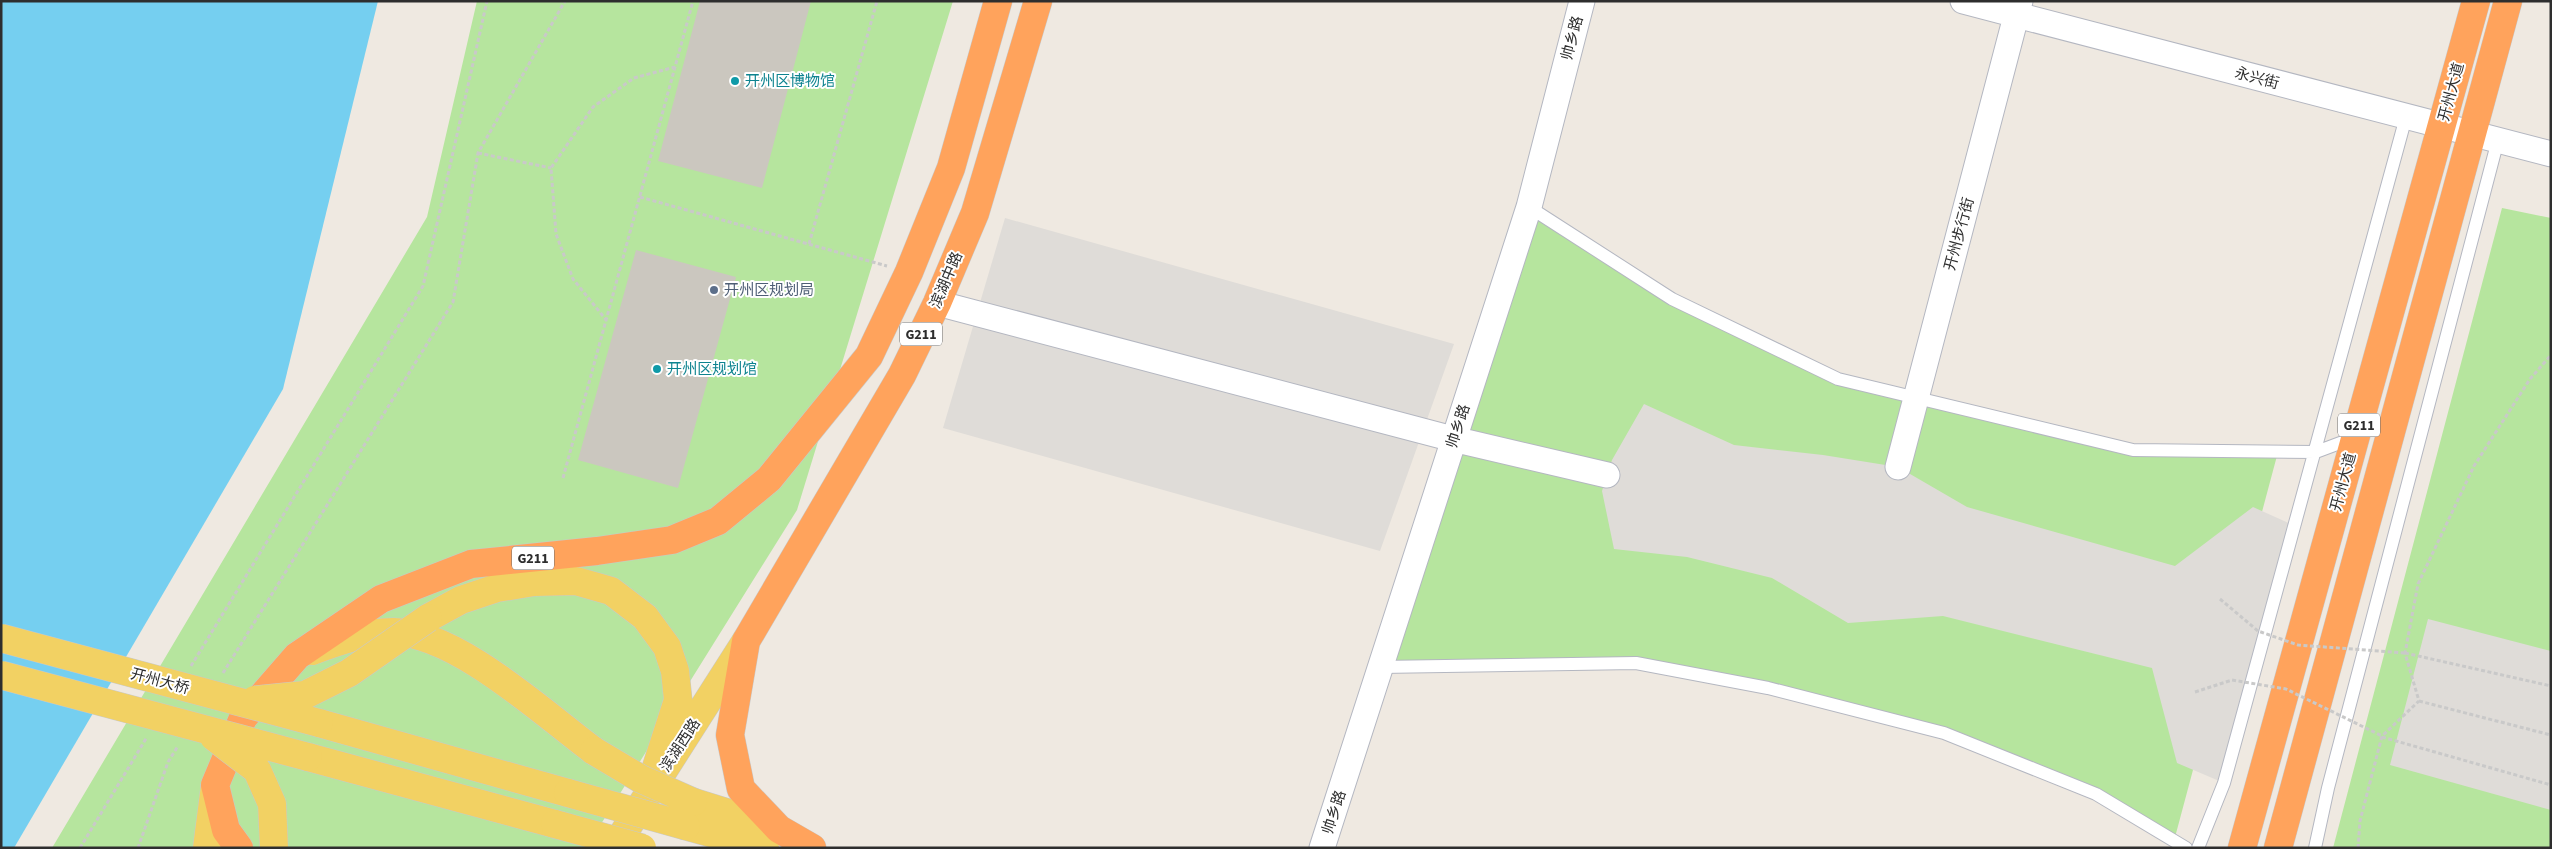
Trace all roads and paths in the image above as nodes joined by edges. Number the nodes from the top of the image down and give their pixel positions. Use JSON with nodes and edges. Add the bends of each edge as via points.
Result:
{"nodes":[{"id":1,"x":487,"y":1,"type":"edge"},
{"id":2,"x":565,"y":1,"type":"edge"},
{"id":3,"x":693,"y":1,"type":"edge"},
{"id":4,"x":877,"y":1,"type":"edge"},
{"id":5,"x":998,"y":1,"type":"edge"},
{"id":6,"x":1038,"y":1,"type":"edge"},
{"id":7,"x":1582,"y":1,"type":"edge"},
{"id":8,"x":1963,"y":1,"type":"edge"},
{"id":9,"x":2476,"y":1,"type":"edge"},
{"id":10,"x":2508,"y":1,"type":"edge"},
{"id":11,"x":2018,"y":8,"type":"edge"},
{"id":12,"x":675,"y":68,"type":"junction"},
{"id":13,"x":2406,"y":117,"type":"junction"},
{"id":14,"x":2441,"y":126,"type":"junction"},
{"id":15,"x":2471,"y":134,"type":"junction"},
{"id":16,"x":2498,"y":140,"type":"junction"},
{"id":17,"x":478,"y":153,"type":"junction"},
{"id":18,"x":2551,"y":154,"type":"edge"},
{"id":19,"x":552,"y":168,"type":"junction"},
{"id":20,"x":640,"y":197,"type":"junction"},
{"id":21,"x":1528,"y":207,"type":"junction"},
{"id":22,"x":809,"y":244,"type":"junction"},
{"id":23,"x":909,"y":272,"type":"junction"},
{"id":24,"x":937,"y":303,"type":"junction"},
{"id":25,"x":607,"y":321,"type":"junction"},
{"id":26,"x":2551,"y":355,"type":"edge"},
{"id":27,"x":1917,"y":398,"type":"junction"},
{"id":28,"x":2356,"y":437,"type":"junction"},
{"id":29,"x":1454,"y":439,"type":"junction"},
{"id":30,"x":2316,"y":452,"type":"junction"},
{"id":31,"x":1898,"y":467,"type":"dead end"},
{"id":32,"x":1608,"y":475,"type":"dead end"},
{"id":33,"x":563,"y":478,"type":"dead end"},
{"id":34,"x":2220,"y":599,"type":"dead end"},
{"id":35,"x":1,"y":638,"type":"edge"},
{"id":36,"x":746,"y":641,"type":"junction"},
{"id":37,"x":2405,"y":653,"type":"junction"},
{"id":38,"x":297,"y":656,"type":"junction"},
{"id":39,"x":1380,"y":667,"type":"junction"},
{"id":40,"x":189,"y":669,"type":"dead end"},
{"id":41,"x":1,"y":675,"type":"edge"},
{"id":42,"x":220,"y":679,"type":"dead end"},
{"id":43,"x":2551,"y":686,"type":"edge"},
{"id":44,"x":2195,"y":692,"type":"dead end"},
{"id":45,"x":2419,"y":701,"type":"junction"},
{"id":46,"x":238,"y":702,"type":"junction"},
{"id":47,"x":153,"y":729,"type":"dead end"},
{"id":48,"x":205,"y":730,"type":"junction"},
{"id":49,"x":2551,"y":735,"type":"edge"},
{"id":50,"x":2382,"y":736,"type":"junction"},
{"id":51,"x":178,"y":746,"type":"dead end"},
{"id":52,"x":215,"y":785,"type":"junction"},
{"id":53,"x":2551,"y":785,"type":"edge"},
{"id":54,"x":647,"y":796,"type":"junction"},
{"id":55,"x":690,"y":814,"type":"junction"},
{"id":56,"x":772,"y":838,"type":"edge"},
{"id":57,"x":2242,"y":845,"type":"edge"},
{"id":58,"x":80,"y":848,"type":"edge"},
{"id":59,"x":138,"y":848,"type":"edge"},
{"id":60,"x":207,"y":848,"type":"edge"},
{"id":61,"x":239,"y":848,"type":"edge"},
{"id":62,"x":274,"y":848,"type":"edge"},
{"id":63,"x":614,"y":848,"type":"edge"},
{"id":64,"x":642,"y":848,"type":"edge"},
{"id":65,"x":812,"y":848,"type":"edge"},
{"id":66,"x":1322,"y":848,"type":"edge"},
{"id":67,"x":2186,"y":848,"type":"edge"},
{"id":68,"x":2198,"y":848,"type":"edge"},
{"id":69,"x":2278,"y":848,"type":"edge"},
{"id":70,"x":2316,"y":848,"type":"edge"},
{"id":71,"x":2358,"y":848,"type":"edge"}],
"edges":[{"from":1,"to":40,"type":"path","via":[[423,286]]},
{"from":2,"to":17,"type":"path"},
{"from":3,"to":12,"type":"path"},
{"from":4,"to":22,"type":"path"},
{"from":5,"to":23,"type":"highway","number":"G211","via":[[951,168]]},
{"from":6,"to":24,"type":"highway","name":"滨湖中路","number":"G211","via":[[975,212]]},
{"from":7,"to":21,"type":"street","name":"帅乡路"},
{"from":8,"to":11,"type":"street","name":"永兴街"},
{"from":9,"to":14,"type":"highway","name":"开州大道","number":"G211"},
{"from":10,"to":15,"type":"highway","name":"开州大道","number":"G211"},
{"from":11,"to":13,"type":"street","name":"永兴街"},
{"from":11,"to":27,"type":"street","name":"开州步行街"},
{"from":12,"to":19,"type":"path","via":[[634,78],[593,107]]},
{"from":12,"to":20,"type":"path"},
{"from":13,"to":14,"type":"street","name":"永兴街"},
{"from":13,"to":30,"type":"lane"},
{"from":14,"to":15,"type":"street","name":"永兴街"},
{"from":14,"to":28,"type":"highway","name":"开州大道","number":"G211"},
{"from":15,"to":16,"type":"street","name":"永兴街"},
{"from":15,"to":69,"type":"highway","name":"开州大道","number":"G211"},
{"from":16,"to":18,"type":"street","name":"永兴街"},
{"from":16,"to":70,"type":"lane","via":[[2328,788]]},
{"from":17,"to":19,"type":"path"},
{"from":17,"to":42,"type":"path","via":[[453,302]]},
{"from":19,"to":25,"type":"path","via":[[556,234],[573,279]]},
{"from":20,"to":22,"type":"path"},
{"from":20,"to":25,"type":"path"},
{"from":21,"to":27,"type":"lane","via":[[1672,299],[1838,379]]},
{"from":21,"to":29,"type":"street","name":"帅乡路"},
{"from":22,"to":23,"type":"path"},
{"from":23,"to":38,"type":"highway","number":"G211","via":[[869,356],[769,479],[718,521],[672,540],[471,564],[381,599]]},
{"from":24,"to":29,"type":"street"},
{"from":24,"to":36,"type":"highway","name":"滨湖中路","number":"G211","via":[[902,375]]},
{"from":25,"to":33,"type":"path"},
{"from":26,"to":37,"type":"path","via":[[2530,378],[2474,466],[2418,584]]},
{"from":27,"to":30,"type":"lane","via":[[2133,450]]},
{"from":27,"to":31,"type":"street","name":"开州步行街"},
{"from":28,"to":30,"type":"lane"},
{"from":28,"to":57,"type":"highway","name":"开州大道","number":"G211"},
{"from":29,"to":32,"type":"street"},
{"from":29,"to":39,"type":"street","name":"帅乡路"},
{"from":30,"to":68,"type":"lane","via":[[2224,783]]},
{"from":34,"to":37,"type":"path","bridge":true,"via":[[2258,631],[2298,645]]},
{"from":35,"to":46,"type":"main road","name":"开州大桥","bridge":true},
{"from":36,"to":54,"type":"main road","name":"滨湖西路"},
{"from":36,"to":56,"type":"highway","number":"G211","via":[[730,735],[741,790]]},
{"from":37,"to":43,"type":"path"},
{"from":37,"to":45,"type":"path"},
{"from":38,"to":52,"type":"highway","number":"G211","via":[[243,718]]},
{"from":38,"to":55,"type":"main road","bridge":true,"via":[[358,634],[395,632],[428,639],[462,654],[492,674],[594,751]]},
{"from":39,"to":66,"type":"street","name":"帅乡路"},
{"from":39,"to":67,"type":"lane","via":[[1636,663],[1768,688],[1944,734],[2096,794]]},
{"from":41,"to":48,"type":"main road","bridge":true},
{"from":44,"to":50,"type":"path","bridge":true,"via":[[2232,680],[2286,690]]},
{"from":45,"to":49,"type":"path"},
{"from":45,"to":50,"type":"path"},
{"from":46,"to":54,"type":"main road","bridge":true,"via":[[305,695],[349,673],[428,618],[461,600],[497,588],[534,582],[576,581],[611,591],[645,617],[667,647],[675,671],[678,700]]},
{"from":46,"to":55,"type":"main road","name":"开州大桥","bridge":true,"via":[[568,793]]},
{"from":47,"to":58,"type":"path"},
{"from":48,"to":62,"type":"main road","bridge":true,"via":[[257,770],[272,804]]},
{"from":48,"to":64,"type":"main road","bridge":true},
{"from":50,"to":53,"type":"path"},
{"from":50,"to":71,"type":"path","via":[[2360,821]]},
{"from":51,"to":59,"type":"path","via":[[168,762]]},
{"from":52,"to":60,"type":"main road"},
{"from":52,"to":61,"type":"highway","via":[[226,830]]},
{"from":54,"to":63,"type":"main road","name":"滨湖西路"},
{"from":55,"to":56,"type":"main road"},
{"from":56,"to":65,"type":"highway","number":"G211"}]}
